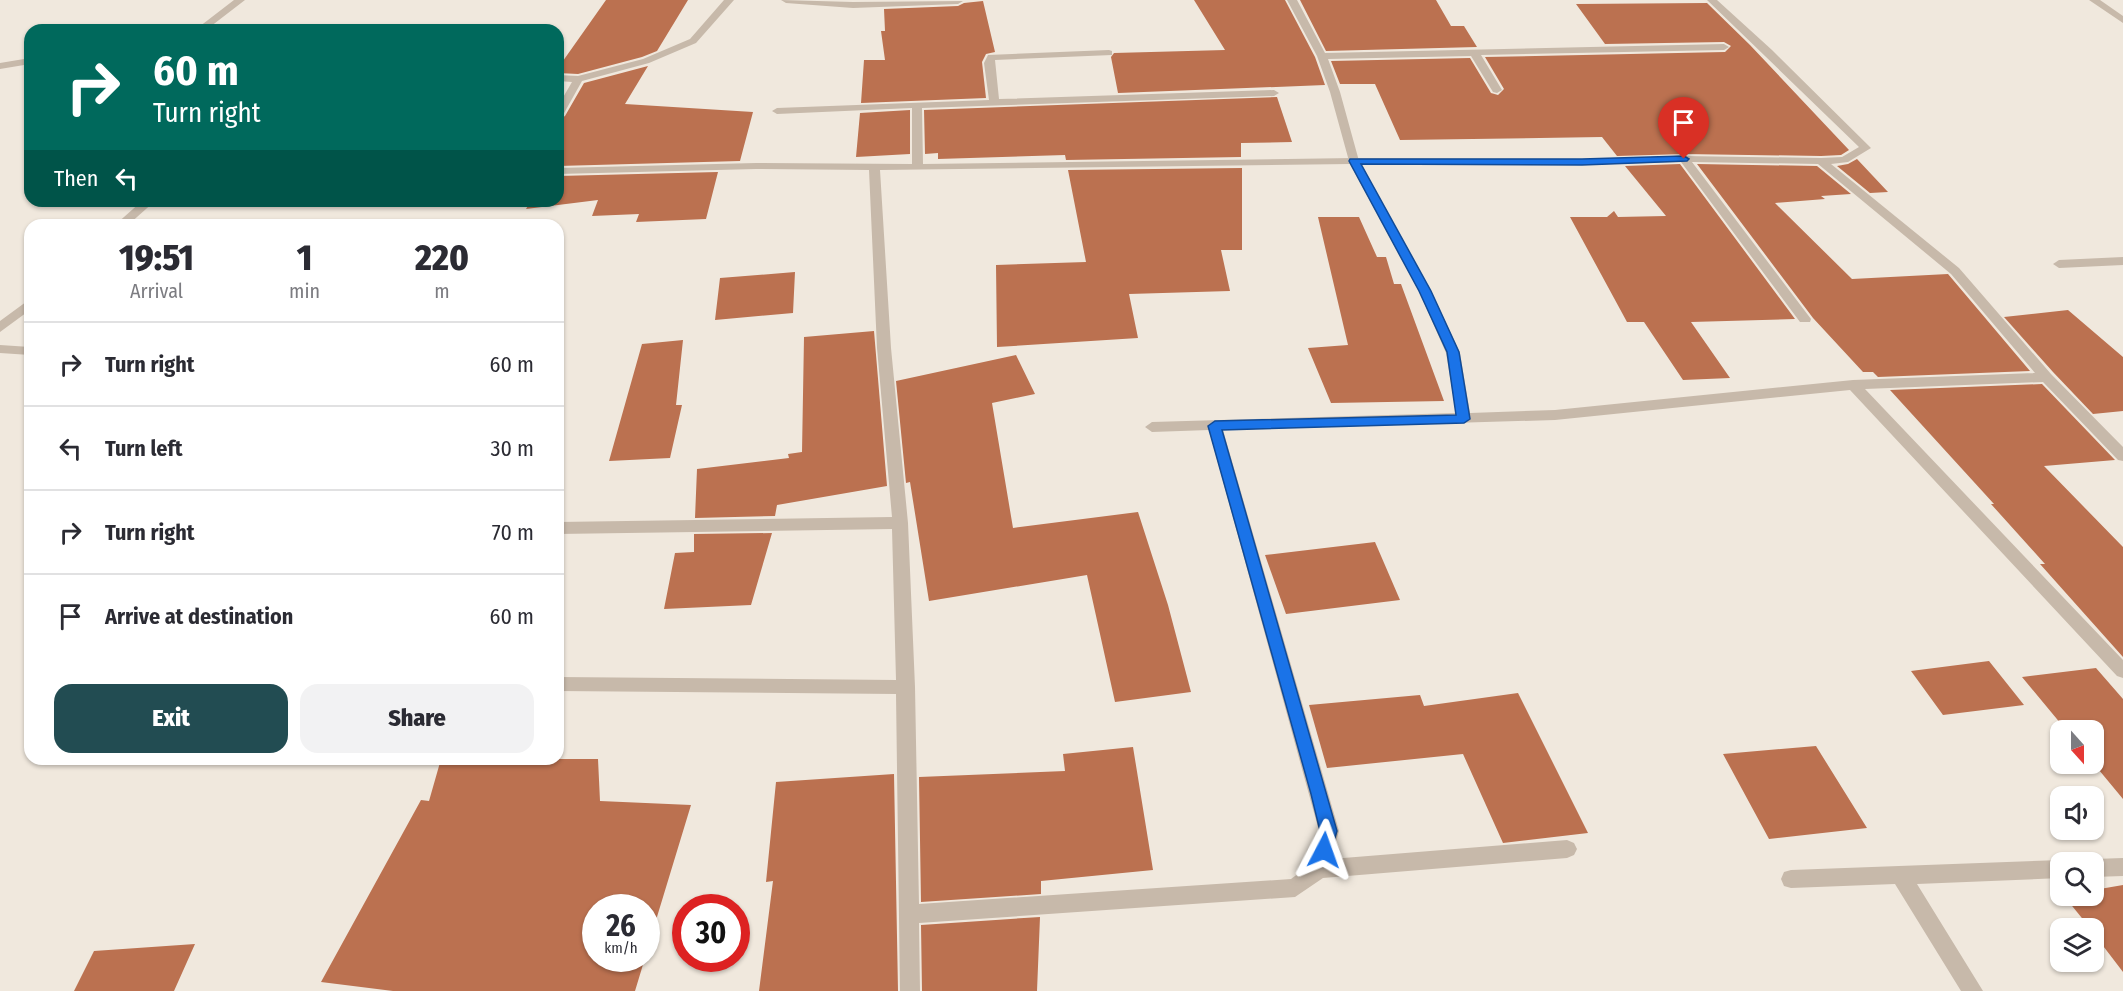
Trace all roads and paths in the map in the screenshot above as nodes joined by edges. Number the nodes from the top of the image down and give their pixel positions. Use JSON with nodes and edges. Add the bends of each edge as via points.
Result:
{"nodes":[{"id":1,"x":240,"y":0,"type":"edge"},
{"id":2,"x":729,"y":0,"type":"edge"},
{"id":3,"x":786,"y":0,"type":"edge"},
{"id":4,"x":1292,"y":0,"type":"edge"},
{"id":5,"x":1712,"y":0,"type":"edge"},
{"id":6,"x":2094,"y":0,"type":"edge"},
{"id":7,"x":958,"y":2,"type":"dead end"},
{"id":8,"x":2123,"y":20,"type":"edge"},
{"id":9,"x":208,"y":24,"type":"edge"},
{"id":10,"x":1724,"y":47,"type":"dead end"},
{"id":11,"x":1109,"y":53,"type":"dead end"},
{"id":12,"x":1475,"y":54,"type":"junction"},
{"id":13,"x":1322,"y":56,"type":"junction"},
{"id":14,"x":24,"y":62,"type":"edge"},
{"id":15,"x":0,"y":66,"type":"edge"},
{"id":16,"x":564,"y":78,"type":"edge"},
{"id":17,"x":578,"y":79,"type":"junction"},
{"id":18,"x":1497,"y":90,"type":"dead end"},
{"id":19,"x":1274,"y":93,"type":"dead end"},
{"id":20,"x":994,"y":101,"type":"junction"},
{"id":21,"x":564,"y":104,"type":"edge"},
{"id":22,"x":917,"y":105,"type":"junction"},
{"id":23,"x":777,"y":111,"type":"dead end"},
{"id":24,"x":1684,"y":159,"type":"junction"},
{"id":25,"x":1354,"y":161,"type":"junction"},
{"id":26,"x":1821,"y":161,"type":"junction"},
{"id":27,"x":874,"y":167,"type":"junction"},
{"id":28,"x":918,"y":167,"type":"junction"},
{"id":29,"x":564,"y":171,"type":"edge"},
{"id":30,"x":142,"y":207,"type":"edge"},
{"id":31,"x":128,"y":219,"type":"edge"},
{"id":32,"x":2123,"y":261,"type":"edge"},
{"id":33,"x":2059,"y":264,"type":"dead end"},
{"id":34,"x":24,"y":308,"type":"edge"},
{"id":35,"x":1805,"y":319,"type":"dead end"},
{"id":36,"x":0,"y":328,"type":"edge"},
{"id":37,"x":0,"y":349,"type":"edge"},
{"id":38,"x":24,"y":351,"type":"edge"},
{"id":39,"x":2046,"y":377,"type":"junction"},
{"id":40,"x":1853,"y":385,"type":"junction"},
{"id":41,"x":1464,"y":419,"type":"junction"},
{"id":42,"x":1215,"y":426,"type":"junction"},
{"id":43,"x":1152,"y":427,"type":"dead end"},
{"id":44,"x":2123,"y":456,"type":"edge"},
{"id":45,"x":900,"y":523,"type":"junction"},
{"id":46,"x":564,"y":528,"type":"edge"},
{"id":47,"x":2123,"y":671,"type":"edge"},
{"id":48,"x":564,"y":684,"type":"edge"},
{"id":49,"x":906,"y":687,"type":"junction"},
{"id":50,"x":1567,"y":849,"type":"dead end"},
{"id":51,"x":2123,"y":867,"type":"edge"},
{"id":52,"x":1319,"y":868,"type":"junction"},
{"id":53,"x":2104,"y":868,"type":"edge"},
{"id":54,"x":2050,"y":869,"type":"edge"},
{"id":55,"x":1900,"y":874,"type":"junction"},
{"id":56,"x":1791,"y":879,"type":"dead end"},
{"id":57,"x":909,"y":914,"type":"junction"},
{"id":58,"x":910,"y":991,"type":"edge"},
{"id":59,"x":1973,"y":991,"type":"edge"}],
"edges":[{"from":1,"to":9,"type":"street"},
{"from":2,"to":17,"type":"street","via":[[693,41],[646,61]]},
{"from":3,"to":7,"type":"street","via":[[854,5]]},
{"from":4,"to":13,"type":"street"},
{"from":5,"to":26,"type":"street","via":[[1866,148],[1844,160]]},
{"from":6,"to":8,"type":"street"},
{"from":10,"to":12,"type":"street"},
{"from":11,"to":20,"type":"street","via":[[991,57]]},
{"from":12,"to":13,"type":"street"},
{"from":12,"to":18,"type":"street"},
{"from":13,"to":25,"type":"street"},
{"from":14,"to":15,"type":"street"},
{"from":16,"to":17,"type":"street"},
{"from":17,"to":21,"type":"street"},
{"from":19,"to":20,"type":"street"},
{"from":20,"to":22,"type":"street"},
{"from":22,"to":23,"type":"street"},
{"from":22,"to":28,"type":"street"},
{"from":24,"to":25,"type":"street"},
{"from":24,"to":26,"type":"street"},
{"from":24,"to":35,"type":"street"},
{"from":25,"to":28,"type":"street"},
{"from":25,"to":41,"type":"street","via":[[1425,291],[1453,352]]},
{"from":26,"to":39,"type":"street","via":[[1955,271]]},
{"from":27,"to":28,"type":"street"},
{"from":27,"to":29,"type":"street"},
{"from":27,"to":45,"type":"street","via":[[884,348]]},
{"from":30,"to":31,"type":"street"},
{"from":32,"to":33,"type":"street"},
{"from":34,"to":36,"type":"street"},
{"from":37,"to":38,"type":"street"},
{"from":39,"to":40,"type":"street"},
{"from":39,"to":44,"type":"street"},
{"from":40,"to":41,"type":"street","via":[[1555,415]]},
{"from":40,"to":47,"type":"street"},
{"from":41,"to":42,"type":"street"},
{"from":42,"to":43,"type":"street"},
{"from":42,"to":52,"type":"street","via":[[1329,831]]},
{"from":45,"to":46,"type":"street"},
{"from":45,"to":49,"type":"street"},
{"from":48,"to":49,"type":"street"},
{"from":49,"to":57,"type":"street"},
{"from":50,"to":52,"type":"street"},
{"from":51,"to":53,"type":"street"},
{"from":52,"to":57,"type":"street","via":[[1295,888]]},
{"from":54,"to":55,"type":"street"},
{"from":55,"to":56,"type":"street"},
{"from":55,"to":59,"type":"street"},
{"from":57,"to":58,"type":"street"}]}
